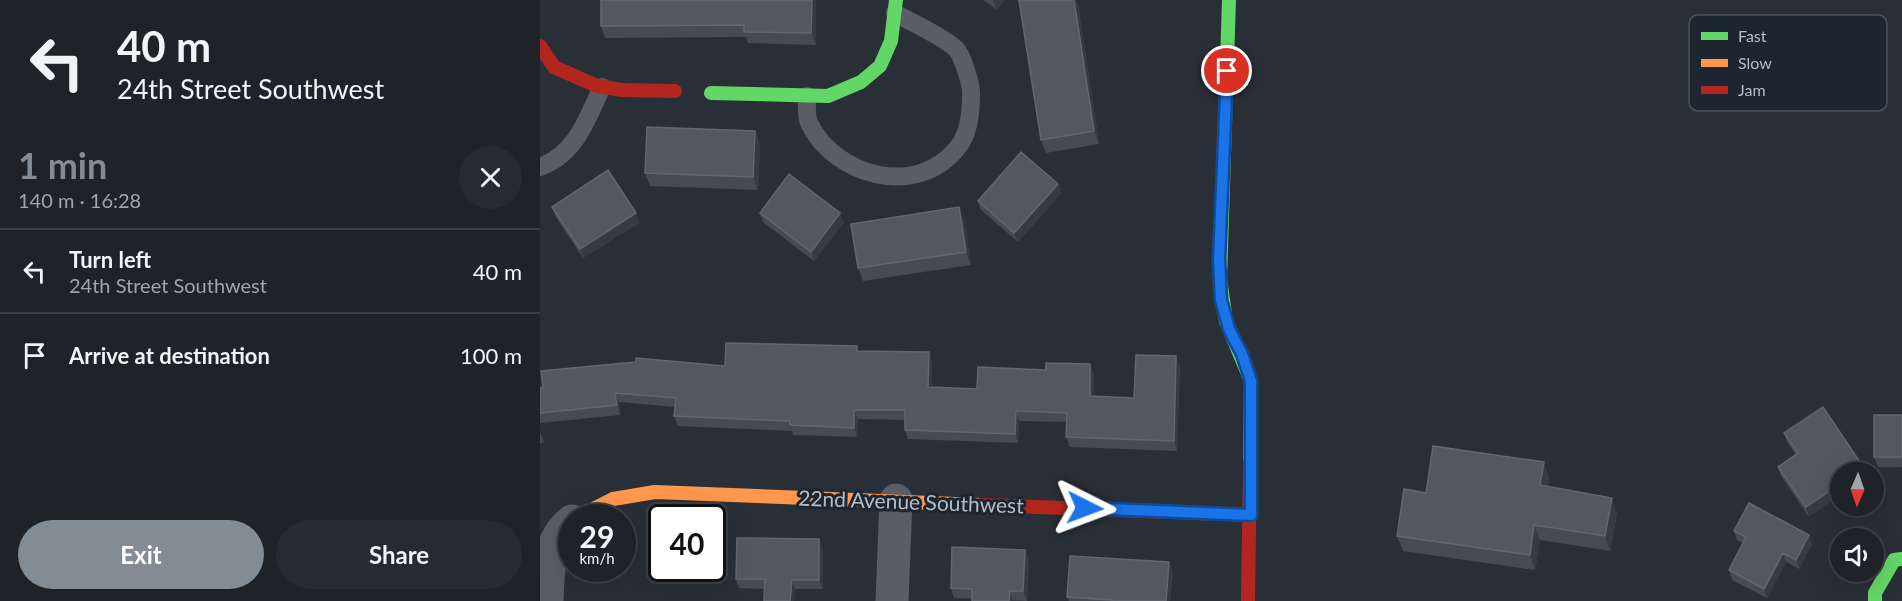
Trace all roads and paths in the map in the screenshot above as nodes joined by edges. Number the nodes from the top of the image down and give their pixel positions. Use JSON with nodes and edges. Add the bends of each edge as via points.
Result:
{"nodes":[{"id":1,"x":1229,"y":0,"type":"edge"},
{"id":2,"x":895,"y":7,"type":"edge"},
{"id":3,"x":540,"y":46,"type":"edge"},
{"id":4,"x":602,"y":87,"type":"junction"},
{"id":5,"x":675,"y":92,"type":"dead end"},
{"id":6,"x":711,"y":93,"type":"dead end"},
{"id":7,"x":807,"y":96,"type":"junction"},
{"id":8,"x":540,"y":167,"type":"edge"},
{"id":9,"x":896,"y":500,"type":"junction"},
{"id":10,"x":595,"y":504,"type":"edge"},
{"id":11,"x":1251,"y":515,"type":"junction"},
{"id":12,"x":558,"y":545,"type":"edge"},
{"id":13,"x":1898,"y":560,"type":"edge"},
{"id":14,"x":547,"y":601,"type":"edge"},
{"id":15,"x":892,"y":601,"type":"edge"},
{"id":16,"x":1248,"y":601,"type":"edge"},
{"id":17,"x":1875,"y":601,"type":"edge"}],
"edges":[{"from":1,"to":11,"type":"street","via":[[1219,260],[1221,300],[1251,381]]},
{"from":2,"to":7,"type":"street","via":[[891,41],[880,66],[861,82],[828,96]]},
{"from":2,"to":7,"type":"lane","via":[[957,49],[972,87],[971,115],[960,146],[944,161],[914,175],[882,176],[858,170],[830,152],[808,122]]},
{"from":3,"to":4,"type":"street","via":[[554,67]]},
{"from":4,"to":5,"type":"street"},
{"from":4,"to":8,"type":"lane","via":[[577,140],[554,162]]},
{"from":6,"to":7,"type":"street"},
{"from":9,"to":10,"type":"street","name":"22nd Avenue Southwest","via":[[655,492],[627,494]]},
{"from":9,"to":11,"type":"street","name":"22nd Avenue Southwest"},
{"from":9,"to":15,"type":"street"},
{"from":11,"to":16,"type":"street"},
{"from":12,"to":14,"type":"street","via":[[549,561]]},
{"from":13,"to":17,"type":"street","via":[[1875,593]]}]}
